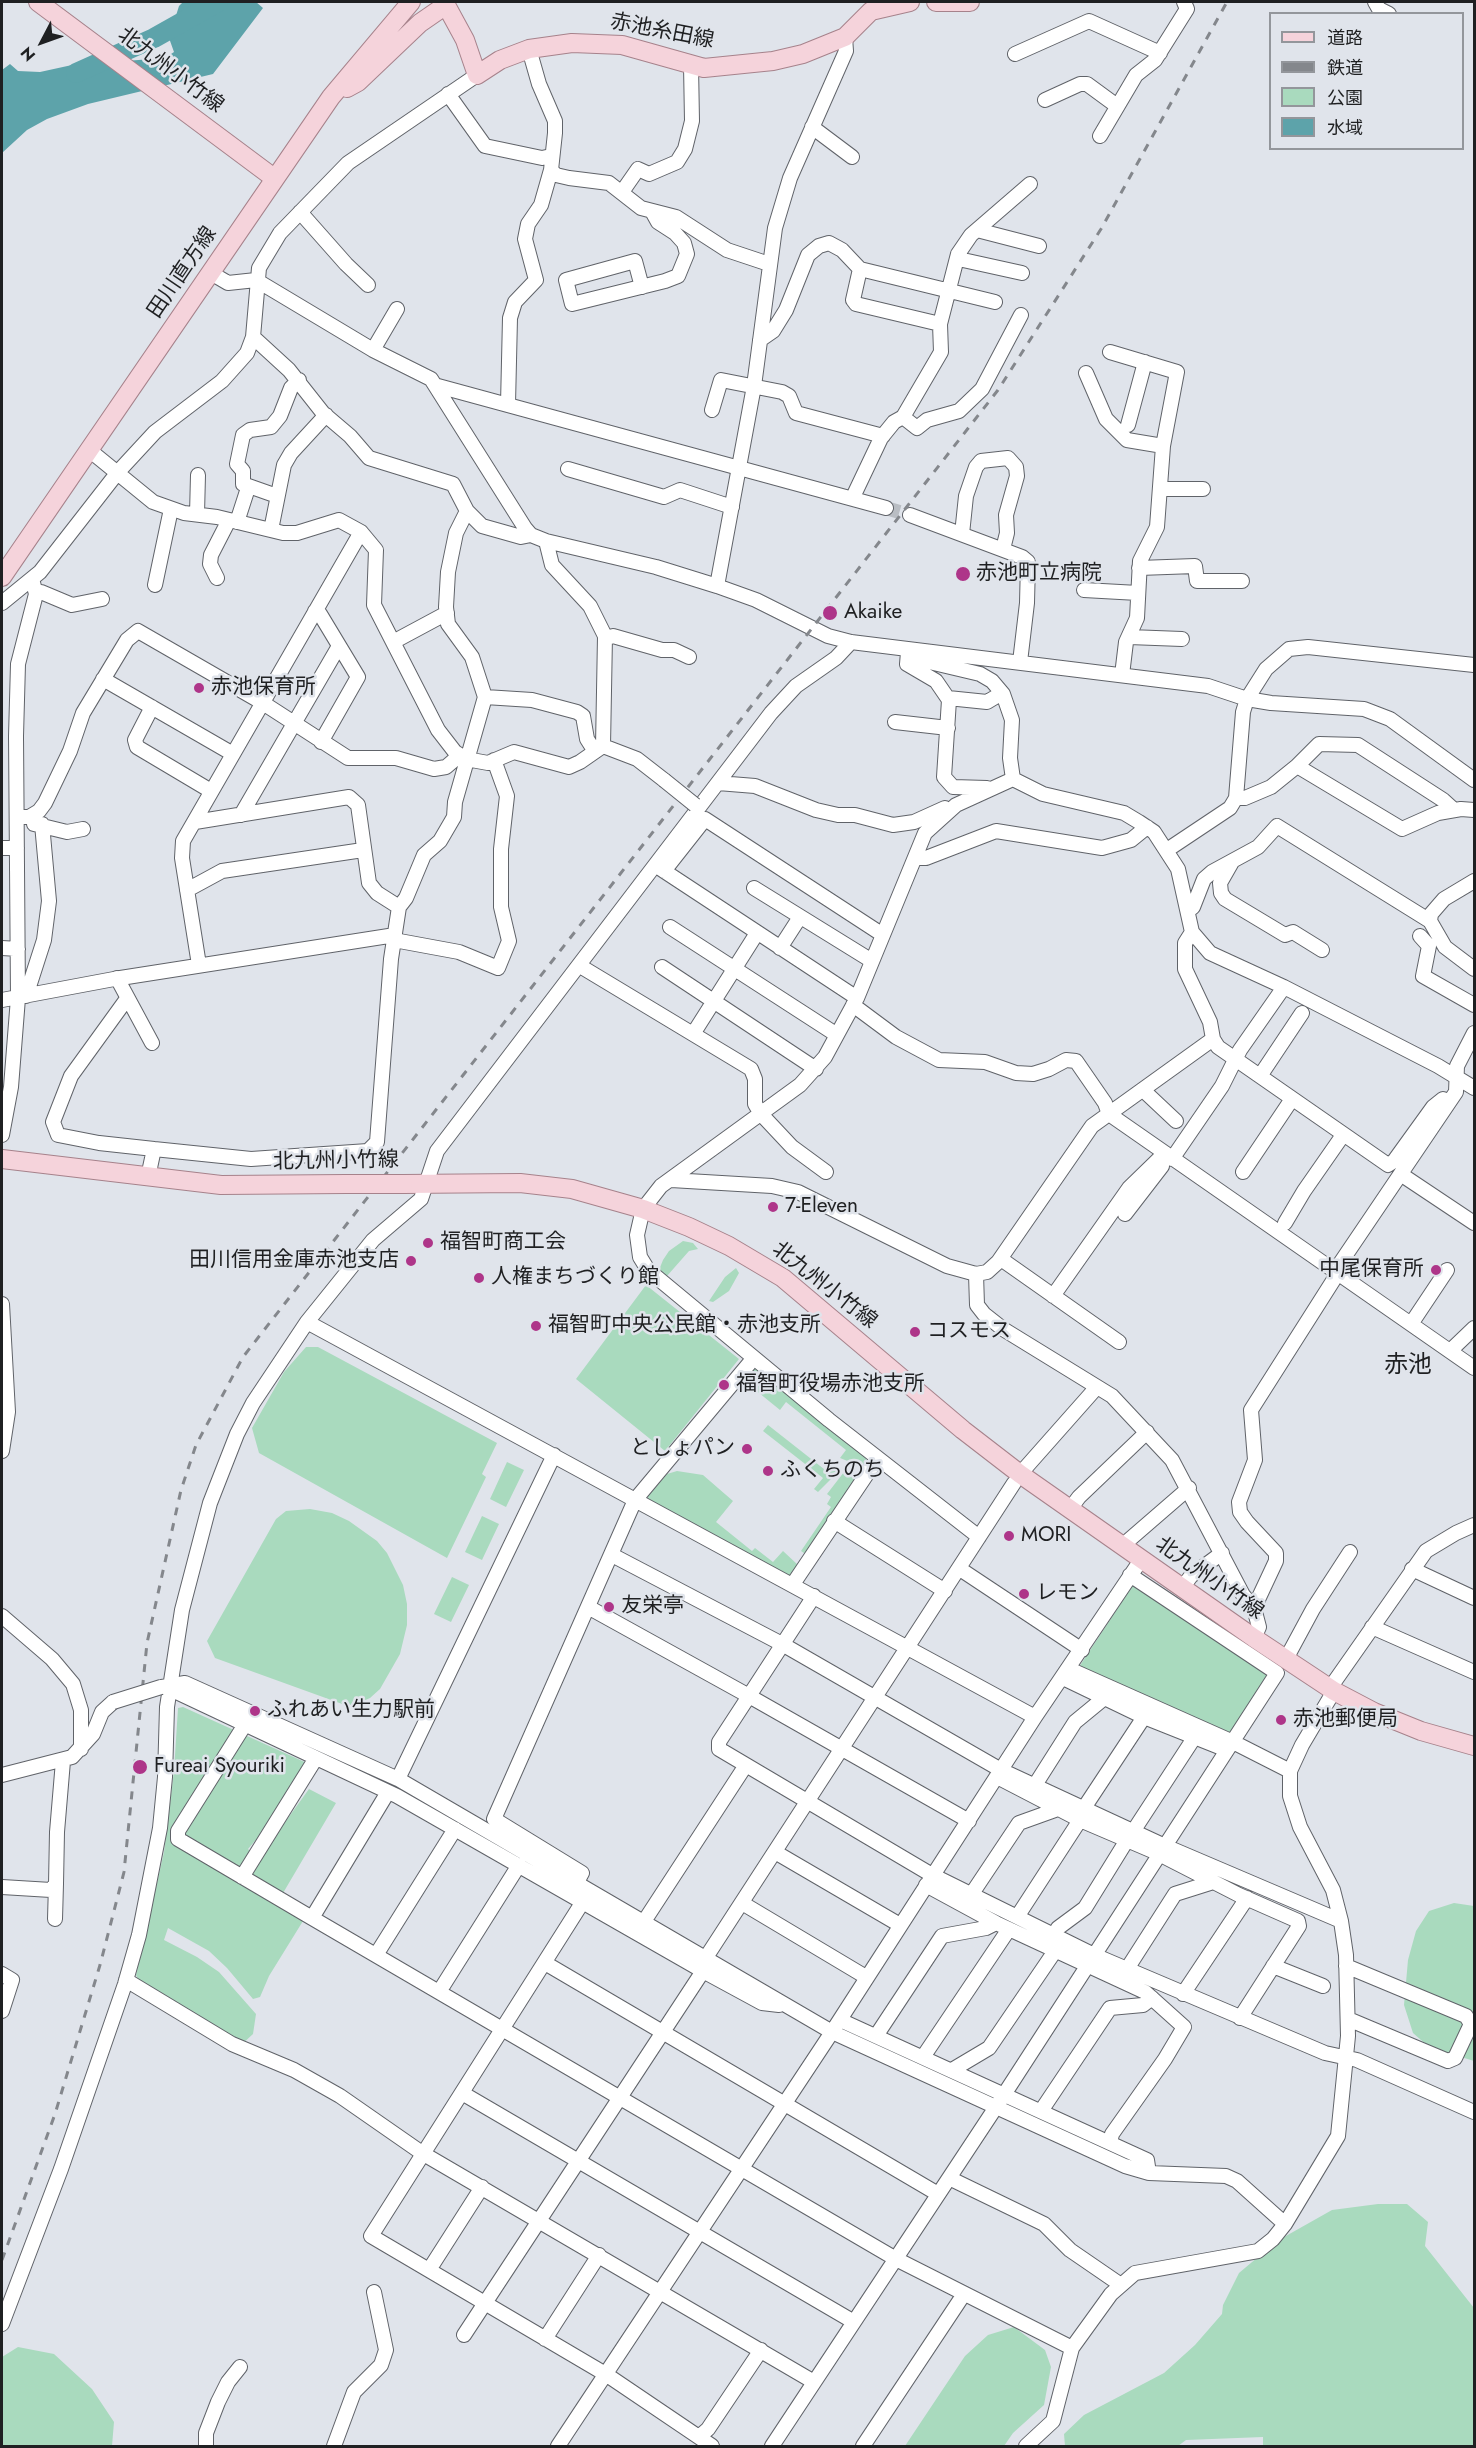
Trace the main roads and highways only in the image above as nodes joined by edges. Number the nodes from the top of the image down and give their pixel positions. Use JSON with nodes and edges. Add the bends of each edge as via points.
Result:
{"nodes":[{"id":1,"x":38,"y":2,"type":"edge"},
{"id":2,"x":411,"y":2,"type":"edge"},
{"id":3,"x":910,"y":2,"type":"edge"},
{"id":4,"x":936,"y":2,"type":"edge"},
{"id":5,"x":970,"y":2,"type":"edge"},
{"id":6,"x":447,"y":3,"type":"edge"},
{"id":7,"x":872,"y":6,"type":"edge"},
{"id":8,"x":331,"y":97,"type":"junction"},
{"id":9,"x":268,"y":173,"type":"junction"},
{"id":10,"x":2,"y":577,"type":"edge"},
{"id":11,"x":2,"y":1159,"type":"edge"},
{"id":12,"x":1474,"y":1746,"type":"edge"}],
"edges":[{"from":1,"to":9,"type":"main road","name":"北九州小竹線"},
{"from":2,"to":8,"type":"main road","name":"田川直方線"},
{"from":3,"to":7,"type":"main road","name":"赤池糸田線"},
{"from":4,"to":5,"type":"main road"},
{"from":6,"to":7,"type":"main road","name":"赤池糸田線","via":[[477,75],[529,48],[572,43],[622,45],[704,68],[773,61],[845,37]]},
{"from":6,"to":8,"type":"main road","via":[[358,82]]},
{"from":8,"to":9,"type":"main road","name":"田川直方線"},
{"from":9,"to":10,"type":"main road","name":"田川直方線","via":[[212,273]]},
{"from":11,"to":12,"type":"main road","name":"北九州小竹線","bridge":true,"via":[[221,1185],[542,1185],[610,1197],[643,1209],[719,1241],[783,1278],[1017,1478],[1070,1509],[1332,1689],[1421,1731]]}]}
